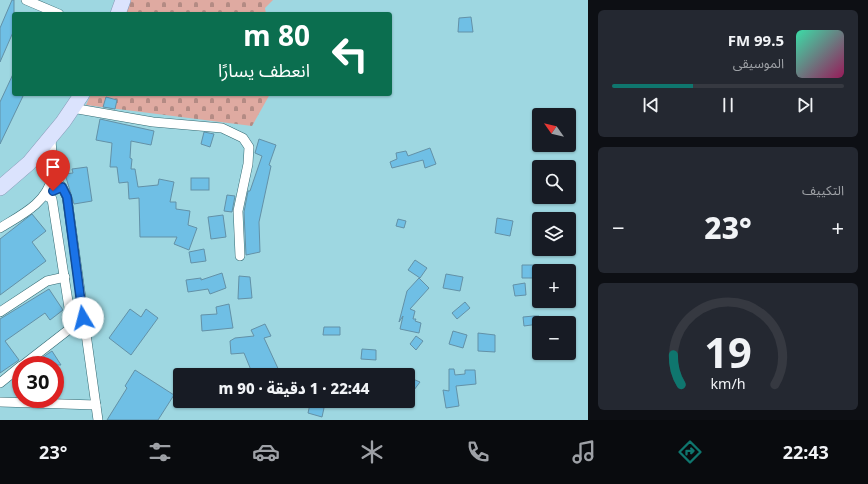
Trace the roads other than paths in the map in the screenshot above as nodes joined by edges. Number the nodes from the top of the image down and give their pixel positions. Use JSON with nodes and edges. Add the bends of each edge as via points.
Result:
{"nodes":[{"id":1,"x":26,"y":0,"type":"edge"},
{"id":2,"x":123,"y":0,"type":"edge"},
{"id":3,"x":54,"y":12,"type":"edge"},
{"id":4,"x":119,"y":12,"type":"edge"},
{"id":5,"x":81,"y":96,"type":"edge"},
{"id":6,"x":72,"y":108,"type":"junction"},
{"id":7,"x":51,"y":136,"type":"junction"},
{"id":8,"x":52,"y":177,"type":"junction"},
{"id":9,"x":62,"y":187,"type":"junction"},
{"id":10,"x":0,"y":188,"type":"edge"},
{"id":11,"x":45,"y":194,"type":"junction"},
{"id":12,"x":0,"y":228,"type":"edge"},
{"id":13,"x":240,"y":256,"type":"dead end"},
{"id":14,"x":65,"y":276,"type":"junction"},
{"id":15,"x":0,"y":312,"type":"edge"},
{"id":16,"x":35,"y":356,"type":"edge"},
{"id":17,"x":12,"y":374,"type":"edge"},
{"id":18,"x":0,"y":383,"type":"edge"},
{"id":19,"x":0,"y":402,"type":"edge"},
{"id":20,"x":96,"y":405,"type":"junction"},
{"id":21,"x":98,"y":420,"type":"edge"}],
"edges":[{"from":1,"to":3,"type":"street"},
{"from":2,"to":4,"type":"main road"},
{"from":5,"to":6,"type":"main road"},
{"from":6,"to":7,"type":"main road"},
{"from":6,"to":13,"type":"street","via":[[153,122],[222,128],[243,138],[249,147],[238,211]]},
{"from":7,"to":8,"type":"street"},
{"from":7,"to":10,"type":"main road","via":[[29,163]]},
{"from":8,"to":9,"type":"street"},
{"from":8,"to":11,"type":"street"},
{"from":9,"to":11,"type":"street"},
{"from":9,"to":20,"type":"street","via":[[67,197]]},
{"from":11,"to":12,"type":"street","via":[[38,203]]},
{"from":11,"to":14,"type":"street","via":[[52,199]]},
{"from":14,"to":15,"type":"street","via":[[47,280]]},
{"from":14,"to":16,"type":"street","via":[[72,327]]},
{"from":17,"to":18,"type":"street"},
{"from":19,"to":20,"type":"street"},
{"from":20,"to":21,"type":"street"}]}
